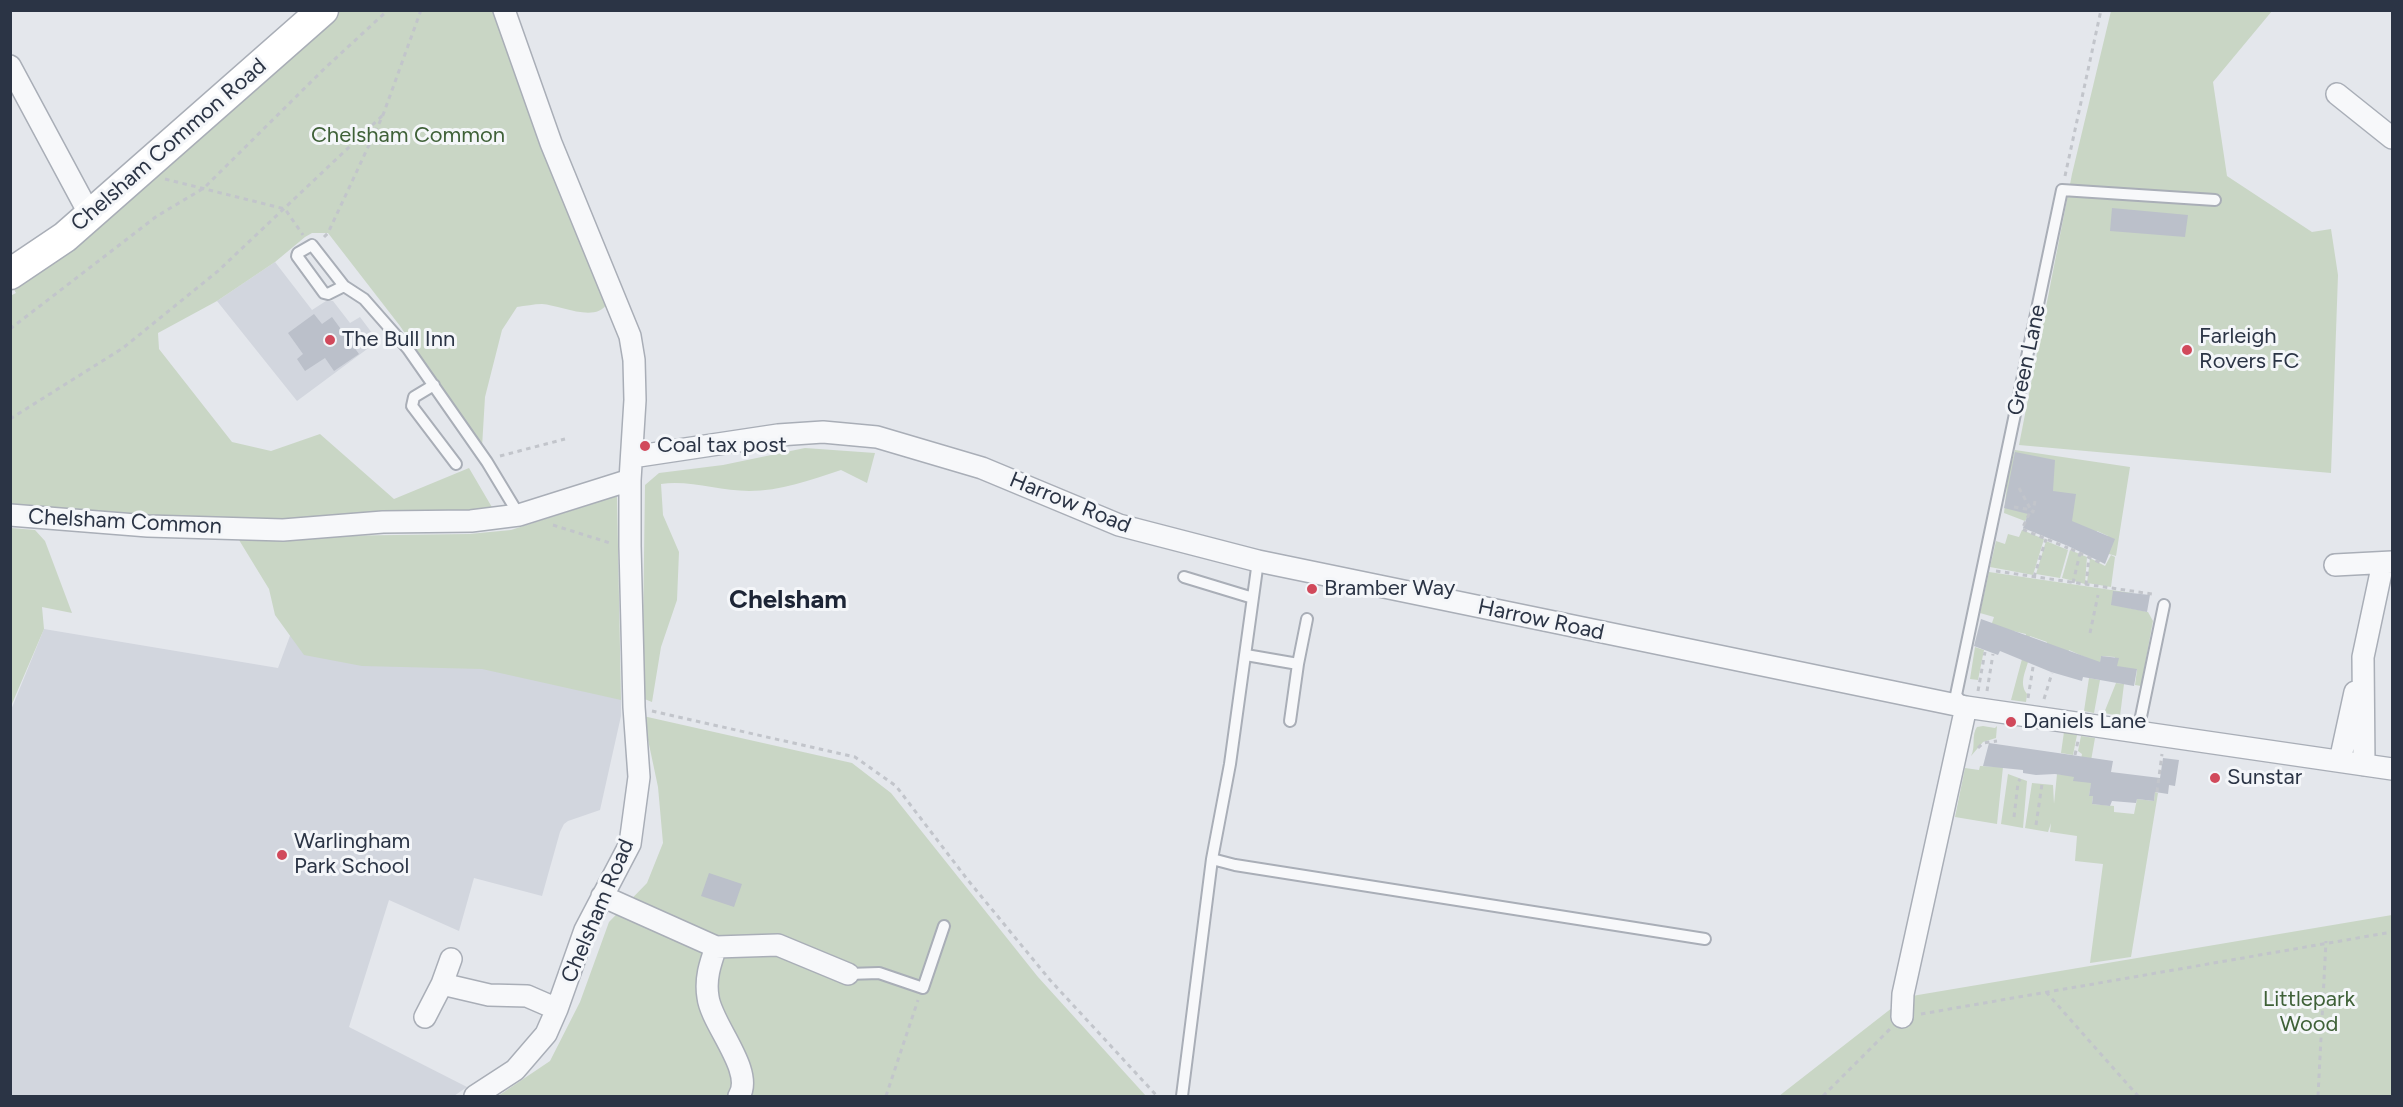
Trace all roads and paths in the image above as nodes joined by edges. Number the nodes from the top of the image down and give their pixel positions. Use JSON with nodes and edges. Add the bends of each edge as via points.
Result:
{"nodes":[{"id":1,"x":323,"y":10,"type":"edge"},
{"id":2,"x":388,"y":10,"type":"edge"},
{"id":3,"x":421,"y":10,"type":"edge"},
{"id":4,"x":504,"y":10,"type":"edge"},
{"id":5,"x":2101,"y":10,"type":"edge"},
{"id":6,"x":10,"y":66,"type":"edge"},
{"id":7,"x":2337,"y":94,"type":"dead end"},
{"id":8,"x":382,"y":115,"type":"junction"},
{"id":9,"x":2392,"y":138,"type":"edge"},
{"id":10,"x":137,"y":174,"type":"junction"},
{"id":11,"x":204,"y":188,"type":"junction"},
{"id":12,"x":2062,"y":190,"type":"junction"},
{"id":13,"x":2215,"y":200,"type":"dead end"},
{"id":14,"x":285,"y":208,"type":"junction"},
{"id":15,"x":90,"y":214,"type":"junction"},
{"id":16,"x":308,"y":241,"type":"junction"},
{"id":17,"x":10,"y":274,"type":"edge"},
{"id":18,"x":344,"y":286,"type":"junction"},
{"id":19,"x":10,"y":329,"type":"edge"},
{"id":20,"x":434,"y":385,"type":"junction"},
{"id":21,"x":10,"y":419,"type":"edge"},
{"id":22,"x":565,"y":439,"type":"dead end"},
{"id":23,"x":632,"y":457,"type":"junction"},
{"id":24,"x":487,"y":462,"type":"junction"},
{"id":25,"x":456,"y":464,"type":"dead end"},
{"id":26,"x":630,"y":480,"type":"junction"},
{"id":27,"x":2019,"y":488,"type":"dead end"},
{"id":28,"x":2035,"y":501,"type":"dead end"},
{"id":29,"x":2014,"y":507,"type":"dead end"},
{"id":30,"x":2033,"y":511,"type":"junction"},
{"id":31,"x":10,"y":515,"type":"edge"},
{"id":32,"x":519,"y":515,"type":"junction"},
{"id":33,"x":2046,"y":539,"type":"junction"},
{"id":34,"x":620,"y":545,"type":"junction"},
{"id":35,"x":2080,"y":553,"type":"junction"},
{"id":36,"x":2089,"y":557,"type":"junction"},
{"id":37,"x":1258,"y":561,"type":"junction"},
{"id":38,"x":2388,"y":563,"type":"edge"},
{"id":39,"x":2103,"y":564,"type":"dead end"},
{"id":40,"x":2335,"y":565,"type":"dead end"},
{"id":41,"x":1982,"y":569,"type":"junction"},
{"id":42,"x":1184,"y":577,"type":"dead end"},
{"id":43,"x":2034,"y":577,"type":"junction"},
{"id":44,"x":2073,"y":583,"type":"junction"},
{"id":45,"x":2086,"y":585,"type":"junction"},
{"id":46,"x":1253,"y":598,"type":"junction"},
{"id":47,"x":2099,"y":598,"type":"dead end"},
{"id":48,"x":2164,"y":605,"type":"joint"},
{"id":49,"x":1307,"y":619,"type":"dead end"},
{"id":50,"x":2090,"y":633,"type":"dead end"},
{"id":51,"x":1984,"y":652,"type":"dead end"},
{"id":52,"x":1993,"y":654,"type":"dead end"},
{"id":53,"x":1246,"y":655,"type":"junction"},
{"id":54,"x":2363,"y":657,"type":"junction"},
{"id":55,"x":1298,"y":664,"type":"junction"},
{"id":56,"x":2033,"y":667,"type":"dead end"},
{"id":57,"x":2052,"y":673,"type":"dead end"},
{"id":58,"x":1986,"y":695,"type":"dead end"},
{"id":59,"x":1971,"y":702,"type":"junction"},
{"id":60,"x":2027,"y":705,"type":"dead end"},
{"id":61,"x":2042,"y":707,"type":"dead end"},
{"id":62,"x":649,"y":710,"type":"dead end"},
{"id":63,"x":1290,"y":721,"type":"dead end"},
{"id":64,"x":2138,"y":731,"type":"junction"},
{"id":65,"x":1997,"y":741,"type":"dead end"},
{"id":66,"x":2163,"y":746,"type":"dead end"},
{"id":67,"x":1975,"y":755,"type":"dead end"},
{"id":68,"x":2340,"y":761,"type":"junction"},
{"id":69,"x":2364,"y":765,"type":"junction"},
{"id":70,"x":2392,"y":769,"type":"edge"},
{"id":71,"x":2020,"y":779,"type":"dead end"},
{"id":72,"x":2042,"y":784,"type":"dead end"},
{"id":73,"x":2157,"y":792,"type":"dead end"},
{"id":74,"x":2014,"y":817,"type":"dead end"},
{"id":75,"x":2036,"y":825,"type":"dead end"},
{"id":76,"x":1212,"y":859,"type":"junction"},
{"id":77,"x":602,"y":896,"type":"junction"},
{"id":78,"x":944,"y":926,"type":"dead end"},
{"id":79,"x":2392,"y":932,"type":"edge"},
{"id":80,"x":1705,"y":939,"type":"dead end"},
{"id":81,"x":2326,"y":942,"type":"junction"},
{"id":82,"x":716,"y":947,"type":"junction"},
{"id":83,"x":451,"y":959,"type":"dead end"},
{"id":84,"x":848,"y":974,"type":"joint"},
{"id":85,"x":442,"y":984,"type":"junction"},
{"id":86,"x":923,"y":987,"type":"junction"},
{"id":87,"x":2046,"y":992,"type":"junction"},
{"id":88,"x":557,"y":1009,"type":"junction"},
{"id":89,"x":425,"y":1017,"type":"dead end"},
{"id":90,"x":1902,"y":1017,"type":"junction"},
{"id":91,"x":481,"y":1095,"type":"edge"},
{"id":92,"x":743,"y":1095,"type":"edge"},
{"id":93,"x":886,"y":1096,"type":"edge"},
{"id":94,"x":1157,"y":1096,"type":"edge"},
{"id":95,"x":1182,"y":1096,"type":"edge"},
{"id":96,"x":1823,"y":1096,"type":"edge"},
{"id":97,"x":2138,"y":1096,"type":"edge"},
{"id":98,"x":2318,"y":1096,"type":"edge"}],
"edges":[{"from":1,"to":10,"type":"street","name":"Chelsham Common Road"},
{"from":2,"to":11,"type":"path"},
{"from":3,"to":8,"type":"path"},
{"from":4,"to":23,"type":"street","via":[[551,142],[630,336],[635,400]]},
{"from":5,"to":12,"type":"path"},
{"from":6,"to":15,"type":"street"},
{"from":7,"to":9,"type":"street"},
{"from":8,"to":14,"type":"path"},
{"from":8,"to":16,"type":"path","via":[[328,233]]},
{"from":10,"to":11,"type":"path"},
{"from":10,"to":15,"type":"street","name":"Chelsham Common Road"},
{"from":11,"to":14,"type":"path"},
{"from":11,"to":19,"type":"path","via":[[158,216]]},
{"from":12,"to":13,"type":"lane"},
{"from":12,"to":41,"type":"lane","name":"Green Lane"},
{"from":14,"to":16,"type":"path"},
{"from":14,"to":21,"type":"path","via":[[218,271],[123,348]]},
{"from":15,"to":17,"type":"street","name":"Chelsham Common Road"},
{"from":16,"to":18,"type":"lane"},
{"from":16,"to":18,"type":"lane","via":[[297,256],[324,293]]},
{"from":18,"to":20,"type":"lane","via":[[364,299]]},
{"from":20,"to":24,"type":"lane"},
{"from":20,"to":25,"type":"lane","via":[[414,398],[412,406]]},
{"from":22,"to":24,"type":"path"},
{"from":23,"to":26,"type":"street"},
{"from":23,"to":37,"type":"street","name":"Harrow Road","via":[[778,435],[823,432],[877,437],[982,468],[1119,525]]},
{"from":24,"to":32,"type":"lane"},
{"from":26,"to":32,"type":"street","name":"Chelsham Common"},
{"from":26,"to":34,"type":"street"},
{"from":27,"to":30,"type":"path"},
{"from":28,"to":30,"type":"path"},
{"from":29,"to":30,"type":"path"},
{"from":30,"to":33,"type":"path","via":[[2022,529]]},
{"from":31,"to":32,"type":"street","name":"Chelsham Common","via":[[148,526],[283,530]]},
{"from":32,"to":34,"type":"path"},
{"from":33,"to":35,"type":"path"},
{"from":33,"to":43,"type":"path"},
{"from":34,"to":77,"type":"street","name":"Chelsham Road","via":[[639,777],[630,844]]},
{"from":35,"to":36,"type":"path"},
{"from":35,"to":44,"type":"path"},
{"from":36,"to":39,"type":"path"},
{"from":36,"to":45,"type":"path"},
{"from":37,"to":46,"type":"lane"},
{"from":37,"to":59,"type":"street","name":"Harrow Road"},
{"from":38,"to":40,"type":"street"},
{"from":38,"to":54,"type":"street"},
{"from":41,"to":43,"type":"path"},
{"from":41,"to":59,"type":"lane","name":"Green Lane","via":[[1956,695]]},
{"from":42,"to":46,"type":"lane"},
{"from":43,"to":44,"type":"path"},
{"from":44,"to":45,"type":"path"},
{"from":45,"to":48,"type":"path","via":[[2152,594]]},
{"from":46,"to":53,"type":"lane"},
{"from":47,"to":50,"type":"path"},
{"from":48,"to":64,"type":"lane"},
{"from":49,"to":55,"type":"lane"},
{"from":51,"to":59,"type":"path"},
{"from":52,"to":58,"type":"path"},
{"from":53,"to":55,"type":"lane"},
{"from":53,"to":76,"type":"lane"},
{"from":54,"to":68,"type":"street"},
{"from":54,"to":69,"type":"street"},
{"from":55,"to":63,"type":"lane"},
{"from":56,"to":60,"type":"path"},
{"from":57,"to":61,"type":"path"},
{"from":59,"to":64,"type":"street","name":"Harrow Road"},
{"from":59,"to":90,"type":"street","via":[[1903,994]]},
{"from":62,"to":94,"type":"path","via":[[855,758],[896,786],[1050,980]]},
{"from":64,"to":68,"type":"street","name":"Harrow Road"},
{"from":65,"to":67,"type":"path","via":[[1983,743]]},
{"from":66,"to":73,"type":"path"},
{"from":68,"to":69,"type":"street","name":"Harrow Road"},
{"from":69,"to":70,"type":"street","name":"Harrow Road"},
{"from":71,"to":74,"type":"path"},
{"from":72,"to":75,"type":"path"},
{"from":76,"to":80,"type":"lane"},
{"from":76,"to":95,"type":"lane"},
{"from":77,"to":82,"type":"street"},
{"from":77,"to":88,"type":"street","name":"Chelsham Road","via":[[585,930]]},
{"from":78,"to":86,"type":"lane"},
{"from":79,"to":81,"type":"path"},
{"from":81,"to":87,"type":"path"},
{"from":81,"to":98,"type":"path"},
{"from":82,"to":84,"type":"street","via":[[778,945]]},
{"from":82,"to":92,"type":"street","via":[[708,968],[708,998],[735,1054]]},
{"from":83,"to":85,"type":"street"},
{"from":84,"to":86,"type":"lane","via":[[879,973]]},
{"from":85,"to":88,"type":"street","via":[[489,995],[527,996]]},
{"from":85,"to":89,"type":"street"},
{"from":86,"to":93,"type":"path"},
{"from":87,"to":90,"type":"path"},
{"from":87,"to":97,"type":"path"},
{"from":88,"to":91,"type":"street","name":"Chelsham Road","via":[[546,1034],[515,1070]]},
{"from":90,"to":96,"type":"path"}]}
